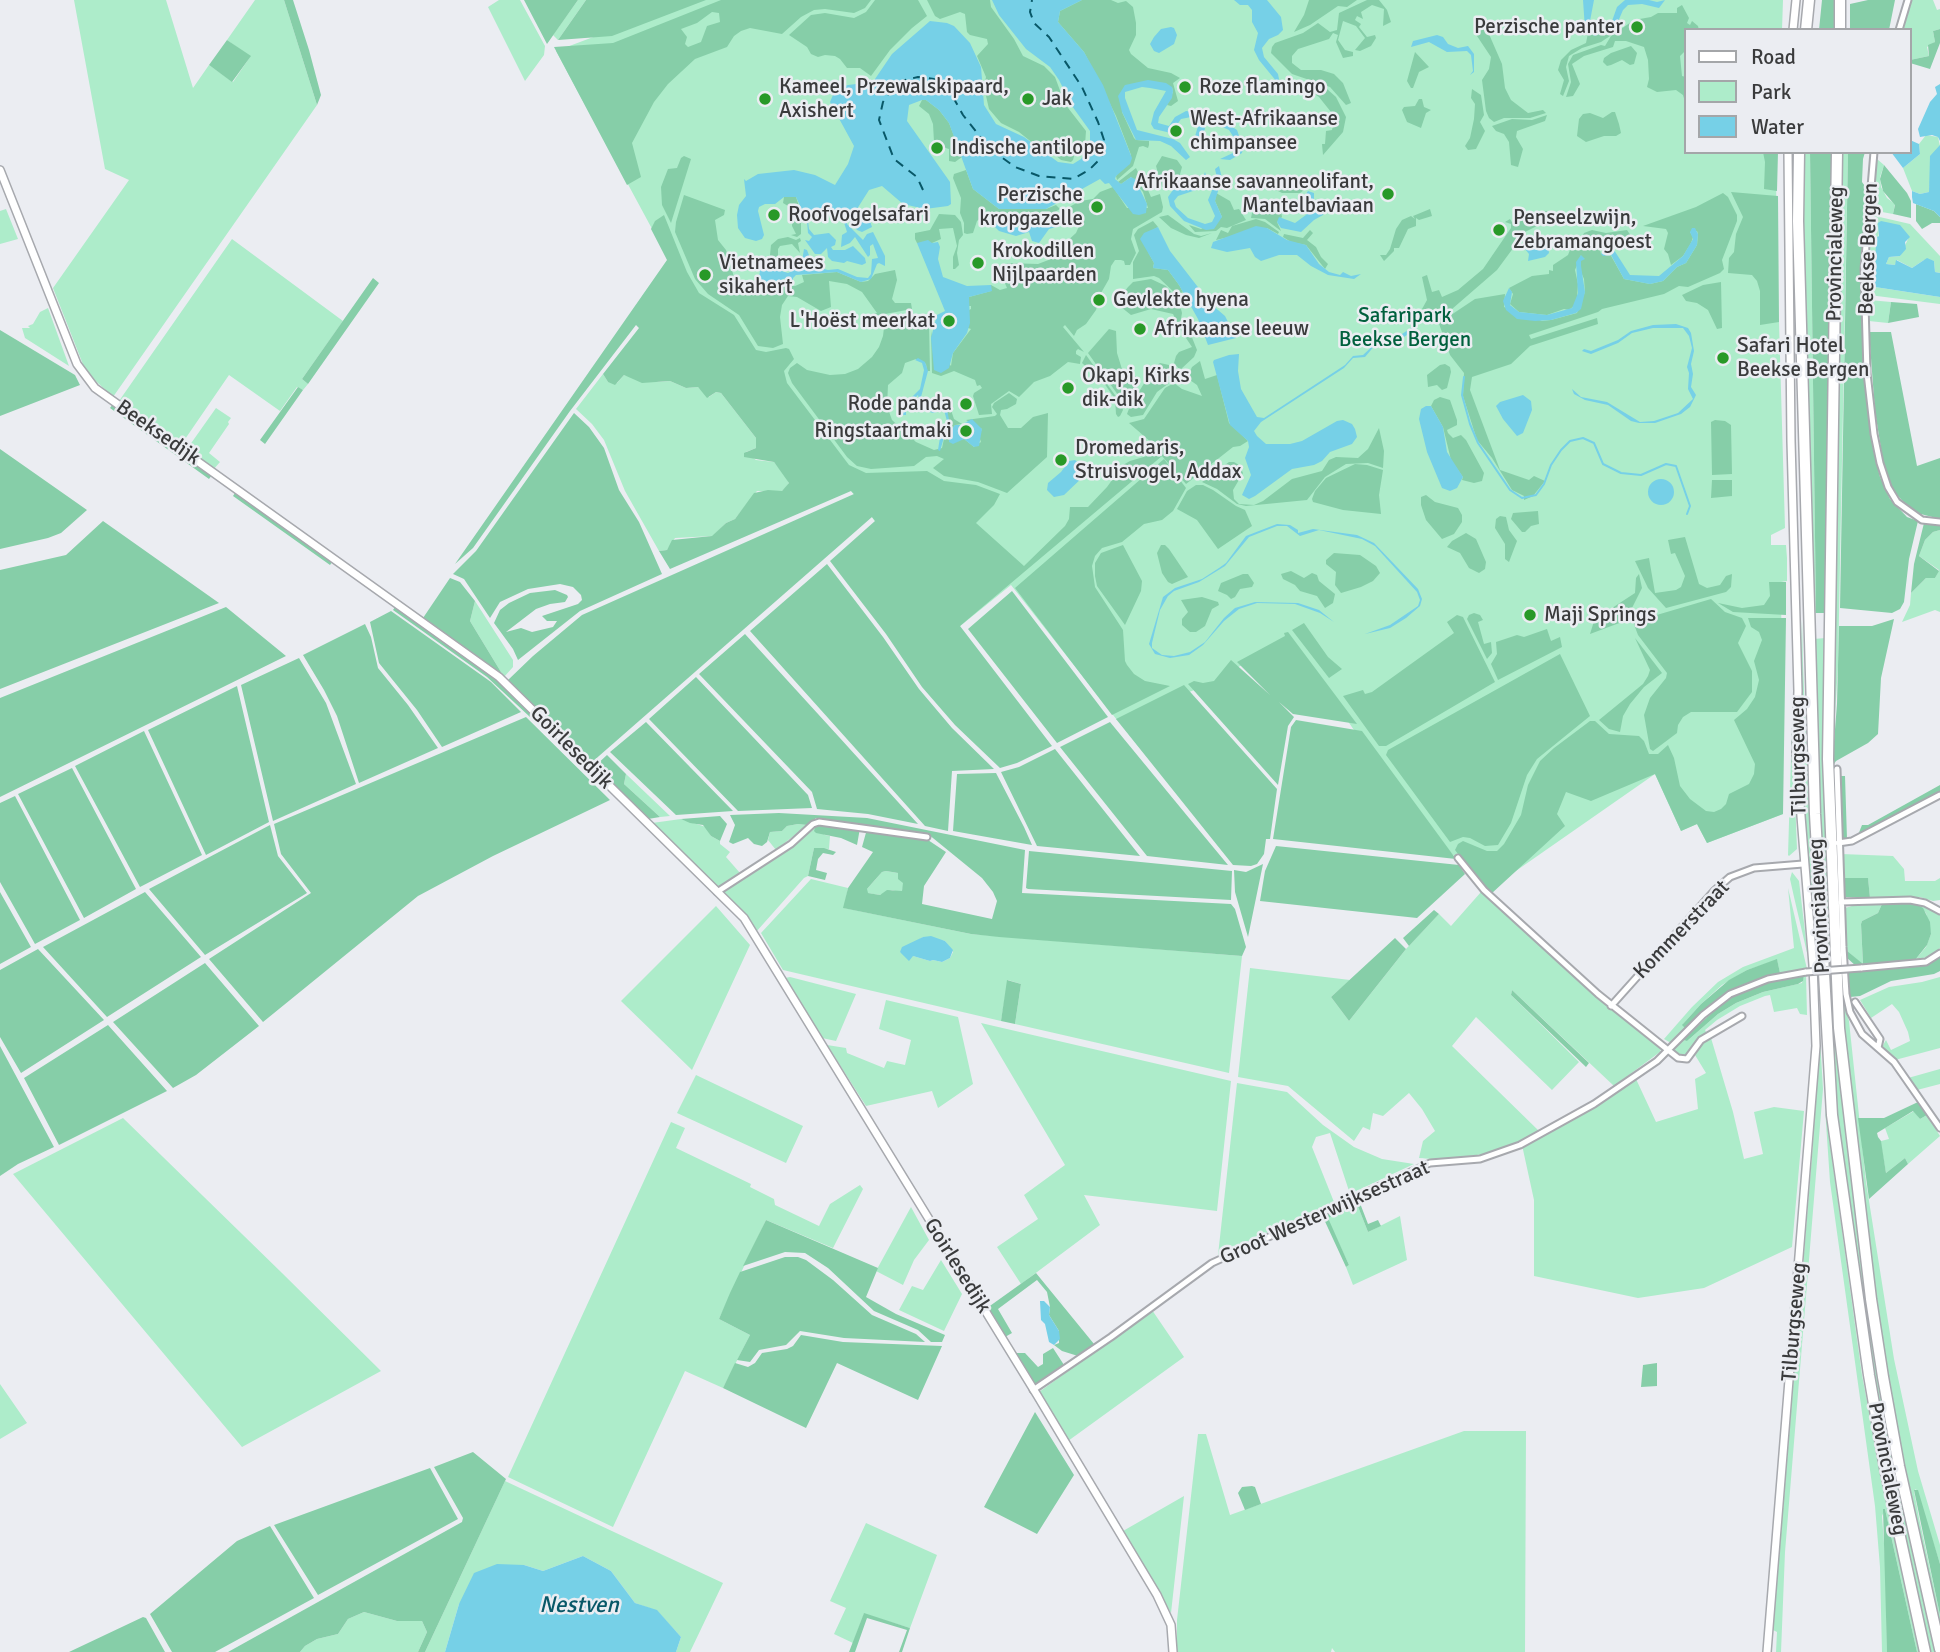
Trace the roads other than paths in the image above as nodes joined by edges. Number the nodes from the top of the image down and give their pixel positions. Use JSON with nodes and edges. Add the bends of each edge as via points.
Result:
{"nodes":[{"id":1,"x":1796,"y":0,"type":"edge"},
{"id":2,"x":1809,"y":0,"type":"edge"},
{"id":3,"x":1840,"y":0,"type":"edge"},
{"id":4,"x":1908,"y":0,"type":"edge"},
{"id":5,"x":1793,"y":28,"type":"edge"},
{"id":6,"x":1806,"y":28,"type":"edge"},
{"id":7,"x":1840,"y":28,"type":"edge"},
{"id":8,"x":1900,"y":28,"type":"edge"},
{"id":9,"x":1788,"y":154,"type":"edge"},
{"id":10,"x":1799,"y":154,"type":"edge"},
{"id":11,"x":1837,"y":154,"type":"edge"},
{"id":12,"x":1874,"y":154,"type":"edge"},
{"id":13,"x":0,"y":170,"type":"edge"},
{"id":14,"x":1940,"y":522,"type":"edge"},
{"id":15,"x":415,"y":617,"type":"joint"},
{"id":16,"x":1837,"y":769,"type":"dead end"},
{"id":17,"x":1940,"y":795,"type":"edge"},
{"id":18,"x":927,"y":836,"type":"dead end"},
{"id":19,"x":1838,"y":843,"type":"junction"},
{"id":20,"x":1458,"y":858,"type":"dead end"},
{"id":21,"x":1803,"y":864,"type":"junction"},
{"id":22,"x":717,"y":892,"type":"junction"},
{"id":23,"x":1841,"y":902,"type":"junction"},
{"id":24,"x":1940,"y":911,"type":"edge"},
{"id":25,"x":1940,"y":953,"type":"edge"},
{"id":26,"x":1863,"y":998,"type":"dead end"},
{"id":27,"x":1855,"y":1002,"type":"junction"},
{"id":28,"x":1611,"y":1006,"type":"junction"},
{"id":29,"x":1848,"y":1006,"type":"junction"},
{"id":30,"x":1742,"y":1016,"type":"dead end"},
{"id":31,"x":1878,"y":1048,"type":"junction"},
{"id":32,"x":1668,"y":1051,"type":"junction"},
{"id":33,"x":1940,"y":1128,"type":"edge"},
{"id":34,"x":1034,"y":1390,"type":"junction"},
{"id":35,"x":1940,"y":1649,"type":"edge"},
{"id":36,"x":1173,"y":1652,"type":"edge"},
{"id":37,"x":1768,"y":1652,"type":"edge"},
{"id":38,"x":1925,"y":1652,"type":"edge"}],
"edges":[{"from":1,"to":5,"type":"street"},
{"from":2,"to":6,"type":"highway"},
{"from":3,"to":7,"type":"highway"},
{"from":4,"to":8,"type":"street"},
{"from":9,"to":21,"type":"street","name":"Tilburgseweg","via":[[1796,754]]},
{"from":10,"to":38,"type":"highway","name":"Provincialeweg","via":[[1815,814],[1832,1115],[1883,1455]]},
{"from":11,"to":35,"type":"highway","name":"Provincialeweg","via":[[1828,759],[1839,1028],[1883,1377]]},
{"from":12,"to":14,"type":"street","name":"Beekse Bergen","via":[[1864,269],[1867,373],[1876,443],[1897,502],[1922,520]]},
{"from":13,"to":15,"type":"street","name":"Beeksedijk","via":[[77,364],[89,382]]},
{"from":15,"to":22,"type":"street","name":"Goirlesedijk","via":[[499,677]]},
{"from":16,"to":19,"type":"street"},
{"from":17,"to":19,"type":"street","via":[[1852,841]]},
{"from":18,"to":22,"type":"street","via":[[819,822]]},
{"from":19,"to":23,"type":"street"},
{"from":20,"to":28,"type":"street","via":[[1499,904]]},
{"from":21,"to":28,"type":"street","name":"Kommerstraat","via":[[1755,868],[1730,877]]},
{"from":21,"to":37,"type":"street","name":"Tilburgseweg","via":[[1816,1046]]},
{"from":22,"to":34,"type":"street","name":"Goirlesedijk","via":[[756,935]]},
{"from":23,"to":24,"type":"street","via":[[1910,900]]},
{"from":23,"to":29,"type":"street"},
{"from":25,"to":32,"type":"street","name":"Groot Westerwijksestraat","bridge":true,"via":[[1926,962],[1768,979],[1730,994]]},
{"from":26,"to":27,"type":"street"},
{"from":27,"to":29,"type":"street"},
{"from":27,"to":31,"type":"street","via":[[1880,1039]]},
{"from":28,"to":32,"type":"street"},
{"from":29,"to":31,"type":"street","via":[[1856,1025]]},
{"from":30,"to":32,"type":"street","name":"Groot Westerwijksestraat","via":[[1701,1040],[1687,1059]]},
{"from":31,"to":33,"type":"street","via":[[1894,1062]]},
{"from":32,"to":34,"type":"street","name":"Groot Westerwijksestraat","via":[[1594,1104],[1520,1145],[1480,1159],[1430,1163],[1212,1263]]},
{"from":34,"to":36,"type":"street","name":"Goirlesedijk","via":[[1157,1595],[1171,1625]]}]}
